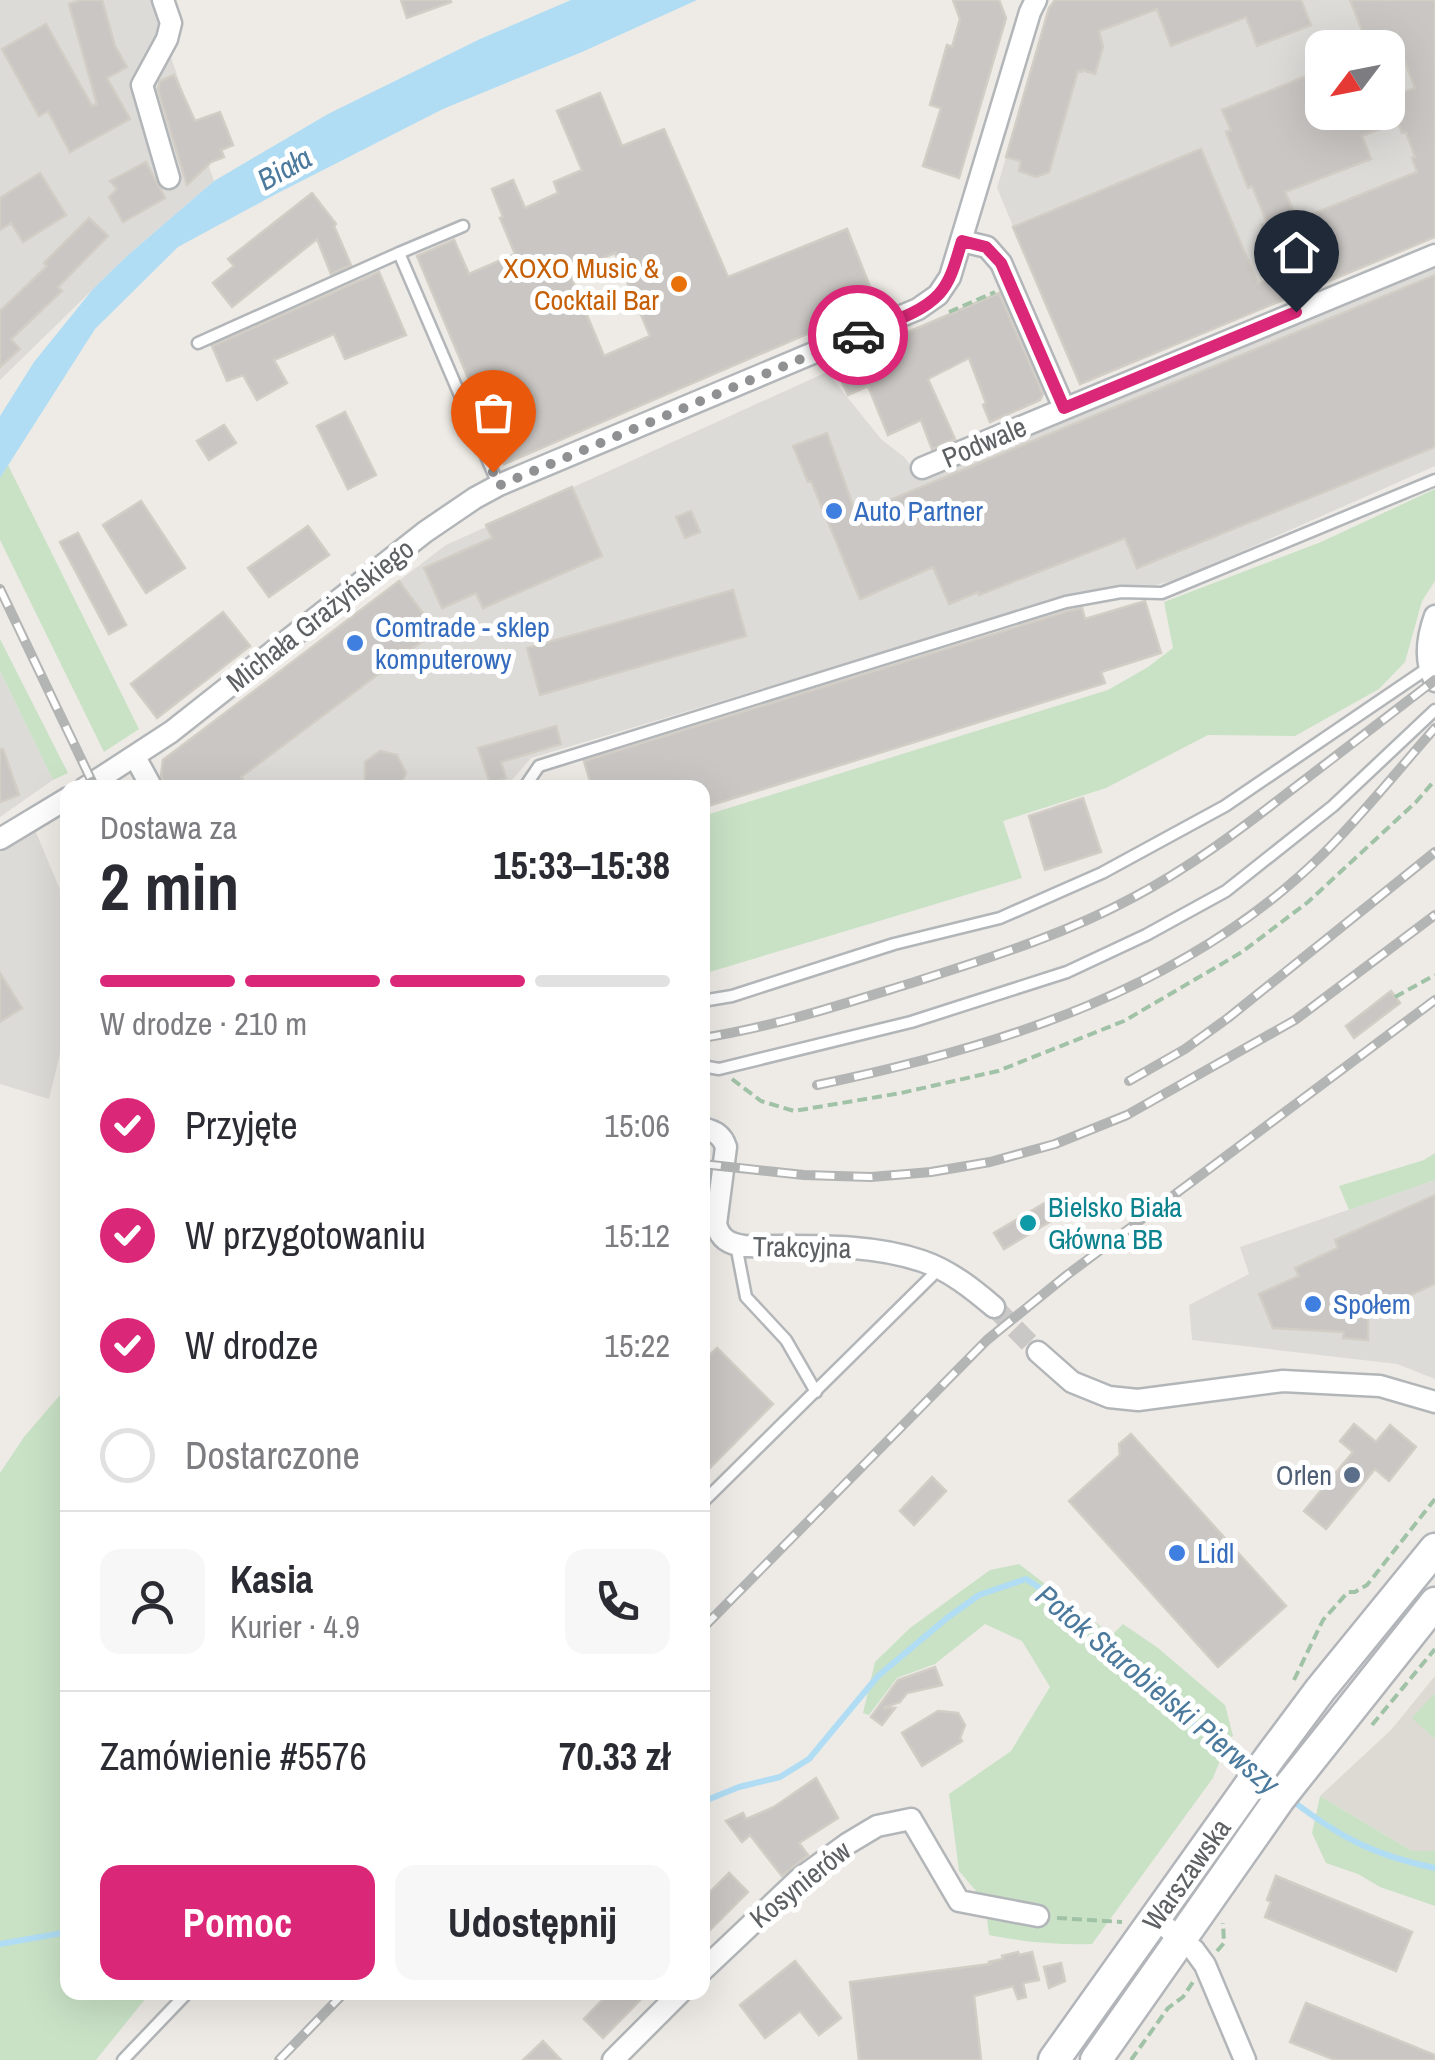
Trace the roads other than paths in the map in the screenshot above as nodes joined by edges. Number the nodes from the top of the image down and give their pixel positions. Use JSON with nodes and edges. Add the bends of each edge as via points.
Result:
{"nodes":[{"id":1,"x":164,"y":0,"type":"edge"},
{"id":2,"x":1036,"y":0,"type":"edge"},
{"id":3,"x":168,"y":178,"type":"dead end"},
{"id":4,"x":463,"y":226,"type":"dead end"},
{"id":5,"x":962,"y":241,"type":"junction"},
{"id":6,"x":399,"y":253,"type":"junction"},
{"id":7,"x":1435,"y":255,"type":"edge"},
{"id":8,"x":198,"y":343,"type":"dead end"},
{"id":9,"x":1064,"y":408,"type":"junction"},
{"id":10,"x":922,"y":468,"type":"dead end"},
{"id":11,"x":1435,"y":480,"type":"edge"},
{"id":12,"x":498,"y":486,"type":"junction"},
{"id":13,"x":1435,"y":616,"type":"edge"},
{"id":14,"x":1431,"y":674,"type":"edge"},
{"id":15,"x":1435,"y":710,"type":"edge"},
{"id":16,"x":135,"y":757,"type":"junction"},
{"id":17,"x":98,"y":780,"type":"edge"},
{"id":18,"x":148,"y":780,"type":"edge"},
{"id":19,"x":529,"y":780,"type":"edge"},
{"id":20,"x":60,"y":803,"type":"edge"},
{"id":21,"x":0,"y":839,"type":"edge"},
{"id":22,"x":710,"y":1000,"type":"edge"},
{"id":23,"x":710,"y":1067,"type":"edge"},
{"id":24,"x":710,"y":1130,"type":"edge"},
{"id":25,"x":736,"y":1245,"type":"junction"},
{"id":26,"x":939,"y":1270,"type":"junction"},
{"id":27,"x":994,"y":1307,"type":"tunnel mouth"},
{"id":28,"x":1038,"y":1352,"type":"tunnel mouth"},
{"id":29,"x":816,"y":1392,"type":"junction"},
{"id":30,"x":1435,"y":1402,"type":"edge"},
{"id":31,"x":710,"y":1495,"type":"edge"},
{"id":32,"x":1435,"y":1549,"type":"edge"},
{"id":33,"x":1435,"y":1603,"type":"edge"},
{"id":34,"x":1038,"y":1916,"type":"road end"},
{"id":35,"x":1155,"y":1918,"type":"junction"},
{"id":36,"x":1182,"y":1938,"type":"junction"},
{"id":37,"x":710,"y":1963,"type":"edge"},
{"id":38,"x":180,"y":2000,"type":"edge"},
{"id":39,"x":673,"y":2000,"type":"edge"},
{"id":40,"x":123,"y":2060,"type":"edge"},
{"id":41,"x":614,"y":2060,"type":"edge"},
{"id":42,"x":1054,"y":2060,"type":"edge"},
{"id":43,"x":1096,"y":2060,"type":"edge"},
{"id":44,"x":1245,"y":2060,"type":"edge"}],
"edges":[{"from":1,"to":3,"type":"street","via":[[171,23],[167,39],[142,84]]},
{"from":2,"to":5,"type":"street","name":"Michała Grażyńskiego"},
{"from":4,"to":6,"type":"lane"},
{"from":5,"to":9,"type":"street","via":[[986,247],[1001,263]]},
{"from":5,"to":12,"type":"street","name":"Michała Grażyńskiego","via":[[950,277],[918,309]]},
{"from":6,"to":8,"type":"lane"},
{"from":6,"to":12,"type":"lane"},
{"from":7,"to":9,"type":"street","name":"Podwale"},
{"from":9,"to":10,"type":"street","name":"Podwale"},
{"from":11,"to":19,"type":"lane","via":[[1162,593],[1066,602],[539,766]]},
{"from":12,"to":16,"type":"street","name":"Michała Grażyńskiego","via":[[425,532]]},
{"from":13,"to":14,"type":"street"},
{"from":14,"to":22,"type":"lane","via":[[1225,806],[1102,874],[1000,918]]},
{"from":15,"to":23,"type":"lane","via":[[1333,806],[1226,891],[1146,936],[1067,972],[911,1022]]},
{"from":16,"to":17,"type":"street","name":"Michała Grażyńskiego"},
{"from":16,"to":18,"type":"street"},
{"from":20,"to":21,"type":"street"},
{"from":24,"to":25,"type":"street","name":"Trakcyjna","via":[[726,1147],[716,1224]]},
{"from":25,"to":26,"type":"street","name":"Trakcyjna","via":[[856,1247]]},
{"from":25,"to":29,"type":"lane","via":[[746,1297],[786,1340]]},
{"from":26,"to":27,"type":"street","name":"Trakcyjna"},
{"from":26,"to":29,"type":"lane"},
{"from":28,"to":30,"type":"street","via":[[1072,1382],[1110,1397],[1138,1400],[1283,1381],[1380,1386]]},
{"from":29,"to":31,"type":"lane"},
{"from":32,"to":35,"type":"main road","name":"Warszawska","via":[[1320,1690]]},
{"from":33,"to":36,"type":"main road","name":"Warszawska","via":[[1288,1789]]},
{"from":34,"to":37,"type":"street","name":"Kosynierów","via":[[959,1901],[911,1819],[876,1826],[799,1879]]},
{"from":35,"to":36,"type":"street"},
{"from":35,"to":42,"type":"main road","name":"Warszawska"},
{"from":36,"to":43,"type":"main road","name":"Warszawska"},
{"from":36,"to":44,"type":"street","via":[[1205,1966]]},
{"from":38,"to":40,"type":"lane"},
{"from":39,"to":41,"type":"street"}]}
